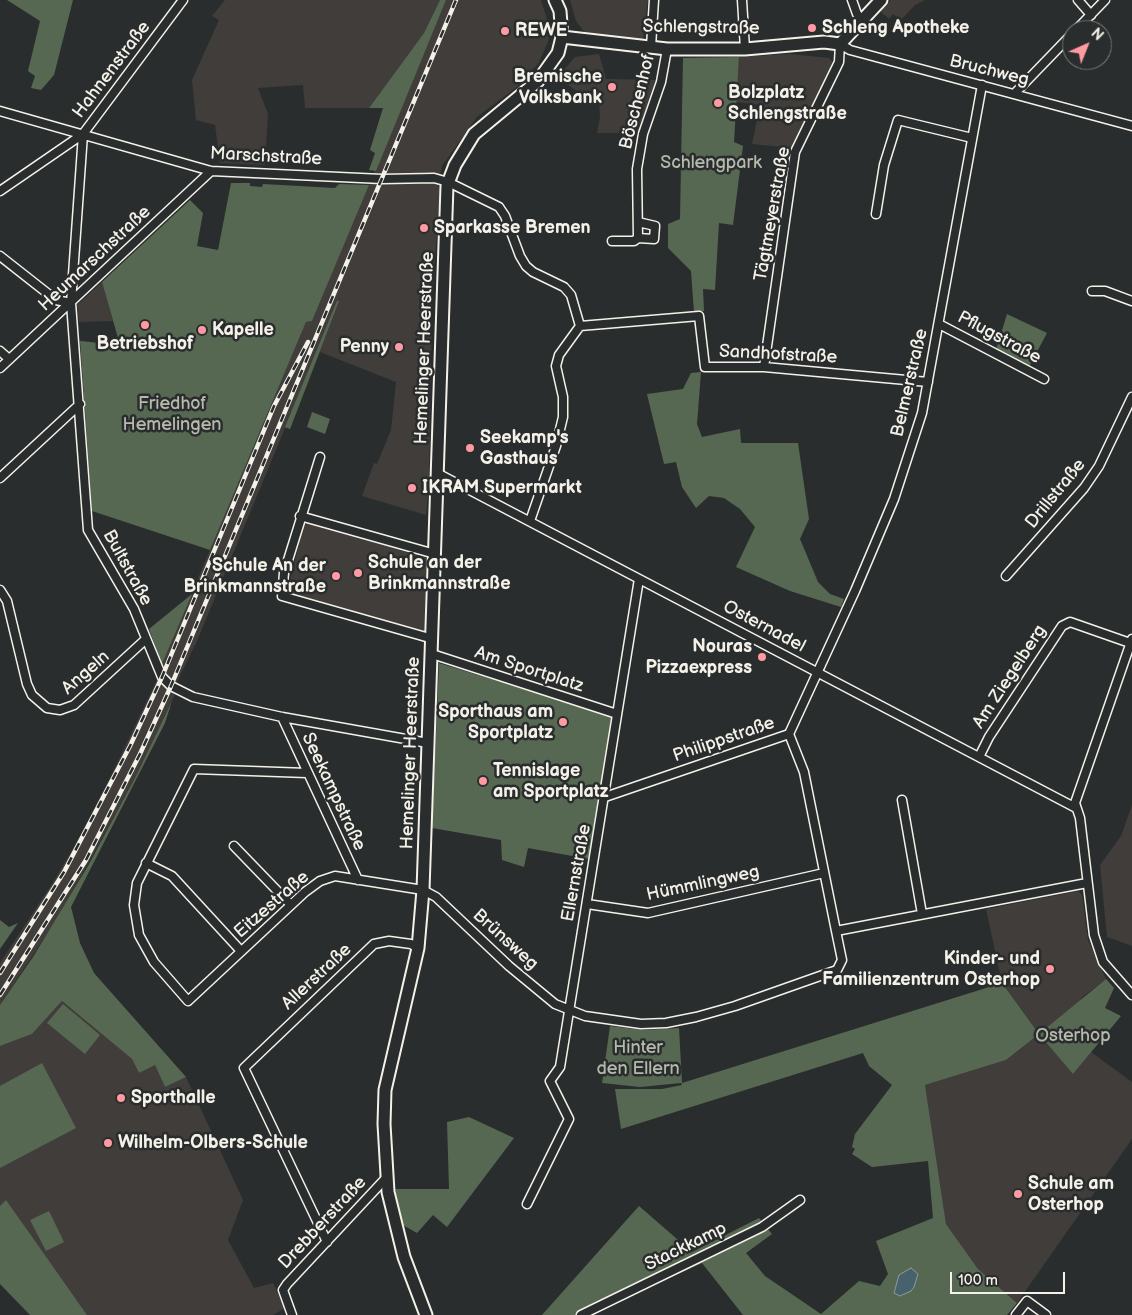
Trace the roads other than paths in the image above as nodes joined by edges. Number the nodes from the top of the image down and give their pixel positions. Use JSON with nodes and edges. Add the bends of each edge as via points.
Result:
{"nodes":[{"id":1,"x":182,"y":0,"type":"edge"},
{"id":2,"x":556,"y":0,"type":"edge"},
{"id":3,"x":654,"y":0,"type":"edge"},
{"id":4,"x":742,"y":0,"type":"edge"},
{"id":5,"x":852,"y":0,"type":"edge"},
{"id":6,"x":881,"y":0,"type":"edge"},
{"id":7,"x":1078,"y":0,"type":"edge"},
{"id":8,"x":1105,"y":0,"type":"edge"},
{"id":9,"x":1091,"y":15,"type":"junction"},
{"id":10,"x":862,"y":20,"type":"junction"},
{"id":11,"x":1086,"y":20,"type":"edge"},
{"id":12,"x":562,"y":37,"type":"junction"},
{"id":13,"x":840,"y":44,"type":"junction"},
{"id":14,"x":1062,"y":44,"type":"edge"},
{"id":15,"x":650,"y":47,"type":"junction"},
{"id":16,"x":667,"y":49,"type":"junction"},
{"id":17,"x":745,"y":49,"type":"junction"},
{"id":18,"x":982,"y":85,"type":"junction"},
{"id":19,"x":1015,"y":93,"type":"junction"},
{"id":20,"x":0,"y":111,"type":"edge"},
{"id":21,"x":1132,"y":126,"type":"edge"},
{"id":22,"x":82,"y":134,"type":"junction"},
{"id":23,"x":972,"y":138,"type":"junction"},
{"id":24,"x":211,"y":171,"type":"junction"},
{"id":25,"x":448,"y":182,"type":"junction"},
{"id":26,"x":0,"y":191,"type":"edge"},
{"id":27,"x":876,"y":214,"type":"dead end"},
{"id":28,"x":638,"y":222,"type":"junction"},
{"id":29,"x":638,"y":238,"type":"junction"},
{"id":30,"x":612,"y":240,"type":"dead end"},
{"id":31,"x":0,"y":256,"type":"edge"},
{"id":32,"x":1092,"y":291,"type":"dead end"},
{"id":33,"x":1132,"y":301,"type":"edge"},
{"id":34,"x":71,"y":302,"type":"junction"},
{"id":35,"x":939,"y":324,"type":"junction"},
{"id":36,"x":580,"y":326,"type":"junction"},
{"id":37,"x":0,"y":351,"type":"edge"},
{"id":38,"x":9,"y":359,"type":"junction"},
{"id":39,"x":764,"y":367,"type":"junction"},
{"id":40,"x":0,"y":368,"type":"edge"},
{"id":41,"x":1044,"y":378,"type":"dead end"},
{"id":42,"x":928,"y":382,"type":"junction"},
{"id":43,"x":1132,"y":397,"type":"edge"},
{"id":44,"x":80,"y":404,"type":"junction"},
{"id":45,"x":320,"y":457,"type":"dead end"},
{"id":46,"x":439,"y":474,"type":"junction"},
{"id":47,"x":0,"y":478,"type":"edge"},
{"id":48,"x":300,"y":516,"type":"junction"},
{"id":49,"x":530,"y":521,"type":"junction"},
{"id":50,"x":435,"y":554,"type":"junction"},
{"id":51,"x":1006,"y":576,"type":"dead end"},
{"id":52,"x":639,"y":579,"type":"junction"},
{"id":53,"x":0,"y":590,"type":"edge"},
{"id":54,"x":146,"y":638,"type":"junction"},
{"id":55,"x":433,"y":639,"type":"junction"},
{"id":56,"x":1131,"y":641,"type":"edge"},
{"id":57,"x":432,"y":654,"type":"junction"},
{"id":58,"x":818,"y":672,"type":"junction"},
{"id":59,"x":617,"y":714,"type":"junction"},
{"id":60,"x":282,"y":717,"type":"junction"},
{"id":61,"x":789,"y":734,"type":"junction"},
{"id":62,"x":428,"y":743,"type":"junction"},
{"id":63,"x":979,"y":757,"type":"junction"},
{"id":64,"x":307,"y":773,"type":"junction"},
{"id":65,"x":605,"y":796,"type":"junction"},
{"id":66,"x":902,"y":800,"type":"dead end"},
{"id":67,"x":1076,"y":808,"type":"junction"},
{"id":68,"x":234,"y":846,"type":"dead end"},
{"id":69,"x":146,"y":863,"type":"junction"},
{"id":70,"x":824,"y":873,"type":"junction"},
{"id":71,"x":358,"y":880,"type":"junction"},
{"id":72,"x":1087,"y":883,"type":"junction"},
{"id":73,"x":423,"y":890,"type":"junction"},
{"id":74,"x":586,"y":904,"type":"junction"},
{"id":75,"x":291,"y":905,"type":"junction"},
{"id":76,"x":922,"y":914,"type":"junction"},
{"id":77,"x":836,"y":931,"type":"junction"},
{"id":78,"x":418,"y":948,"type":"junction"},
{"id":79,"x":242,"y":951,"type":"junction"},
{"id":80,"x":1132,"y":995,"type":"edge"},
{"id":81,"x":568,"y":1011,"type":"junction"},
{"id":82,"x":541,"y":1081,"type":"dead end"},
{"id":83,"x":550,"y":1081,"type":"junction"},
{"id":84,"x":386,"y":1178,"type":"junction"},
{"id":85,"x":800,"y":1200,"type":"dead end"},
{"id":86,"x":527,"y":1204,"type":"dead end"},
{"id":87,"x":326,"y":1242,"type":"junction"},
{"id":88,"x":292,"y":1315,"type":"edge"},
{"id":89,"x":426,"y":1315,"type":"edge"},
{"id":90,"x":581,"y":1315,"type":"edge"},
{"id":91,"x":1016,"y":1315,"type":"edge"},
{"id":92,"x":1046,"y":1315,"type":"edge"}],
"edges":[{"from":1,"to":22,"type":"street","name":"Hahnenstraße"},
{"from":2,"to":12,"type":"main road"},
{"from":3,"to":15,"type":"street"},
{"from":4,"to":17,"type":"street"},
{"from":5,"to":10,"type":"street"},
{"from":6,"to":10,"type":"main road"},
{"from":7,"to":9,"type":"street"},
{"from":8,"to":9,"type":"street"},
{"from":9,"to":11,"type":"street"},
{"from":10,"to":13,"type":"main road"},
{"from":12,"to":15,"type":"main road","name":"Schlengstraße"},
{"from":12,"to":25,"type":"main road","via":[[558,53],[538,81],[474,134]]},
{"from":13,"to":17,"type":"main road","name":"Schlengstraße","via":[[824,42]]},
{"from":13,"to":18,"type":"street","name":"Bruchweg","via":[[850,50]]},
{"from":13,"to":39,"type":"street","name":"Tägtmeyerstraße","via":[[839,62],[795,152]]},
{"from":14,"to":19,"type":"street"},
{"from":15,"to":16,"type":"main road","name":"Schlengstraße"},
{"from":16,"to":17,"type":"main road","name":"Schlengstraße"},
{"from":16,"to":28,"type":"street","name":"Böschenhof","via":[[661,82],[643,134],[638,169]]},
{"from":18,"to":19,"type":"street","name":"Bruchweg"},
{"from":18,"to":23,"type":"street","name":"Belmerstraße"},
{"from":19,"to":21,"type":"street","name":"Bruchweg"},
{"from":20,"to":22,"type":"street","name":"Marschstraße"},
{"from":22,"to":24,"type":"street","name":"Marschstraße"},
{"from":22,"to":26,"type":"street","name":"Hahnenstraße"},
{"from":22,"to":34,"type":"street","name":"Bultstraße"},
{"from":23,"to":27,"type":"street","via":[[898,120],[884,166]]},
{"from":23,"to":35,"type":"street","name":"Belmerstraße"},
{"from":24,"to":25,"type":"street","name":"Marschstraße","via":[[382,179],[434,178]]},
{"from":24,"to":34,"type":"street","name":"Heumarschstraße"},
{"from":25,"to":36,"type":"street","via":[[499,207],[526,266],[568,291]]},
{"from":25,"to":46,"type":"main road","name":"Hemelinger Heerstraße"},
{"from":28,"to":29,"type":"street","name":"Böschenhof"},
{"from":28,"to":29,"type":"street","via":[[655,226],[654,239]]},
{"from":29,"to":30,"type":"street","via":[[634,241]]},
{"from":31,"to":34,"type":"street","via":[[56,300]]},
{"from":32,"to":33,"type":"street","via":[[1105,291]]},
{"from":34,"to":38,"type":"street","name":"Heumarschstraße"},
{"from":34,"to":44,"type":"street","name":"Bultstraße"},
{"from":35,"to":41,"type":"street","name":"Pflugstraße"},
{"from":35,"to":42,"type":"street","name":"Belmerstraße"},
{"from":36,"to":39,"type":"street","name":"Sandhofstraße","via":[[699,316],[705,367]]},
{"from":36,"to":49,"type":"street","via":[[559,355],[556,366],[563,398],[563,417]]},
{"from":37,"to":38,"type":"street"},
{"from":38,"to":40,"type":"street","name":"Heumarschstraße"},
{"from":39,"to":42,"type":"street","name":"Sandhofstraße"},
{"from":42,"to":58,"type":"street","name":"Belmerstraße","via":[[922,413],[894,498]]},
{"from":43,"to":51,"type":"street","name":"Drillstraße","via":[[1099,466],[1084,488]]},
{"from":44,"to":47,"type":"street"},
{"from":44,"to":54,"type":"street","name":"Bultstraße","via":[[88,530],[120,582]]},
{"from":45,"to":48,"type":"street"},
{"from":46,"to":49,"type":"street","name":"Osternadel"},
{"from":46,"to":50,"type":"main road","name":"Hemelinger Heerstraße"},
{"from":48,"to":50,"type":"street"},
{"from":48,"to":55,"type":"street","via":[[284,573],[282,596]]},
{"from":49,"to":52,"type":"street","name":"Osternadel"},
{"from":50,"to":55,"type":"main road","name":"Hemelinger Heerstraße"},
{"from":52,"to":58,"type":"street","name":"Osternadel"},
{"from":52,"to":59,"type":"street","name":"Ellernstraße"},
{"from":53,"to":54,"type":"street","name":"Angeln","via":[[7,601],[27,684],[32,695],[47,708],[60,710],[74,705]]},
{"from":54,"to":60,"type":"street","name":"Bultstraße","via":[[156,666],[171,686],[193,697]]},
{"from":55,"to":57,"type":"main road","name":"Hemelinger Heerstraße"},
{"from":56,"to":63,"type":"street","name":"Am Ziegelberg","via":[[1070,622],[1062,626]]},
{"from":56,"to":67,"type":"street","via":[[1075,799]]},
{"from":57,"to":59,"type":"street","name":"Am Sportplatz"},
{"from":57,"to":62,"type":"main road","name":"Hemelinger Heerstraße"},
{"from":58,"to":61,"type":"street","name":"Philippstraße"},
{"from":58,"to":63,"type":"street","name":"Osternadel"},
{"from":59,"to":65,"type":"street","name":"Ellernstraße"},
{"from":60,"to":62,"type":"street","name":"Bultstraße"},
{"from":60,"to":64,"type":"street","name":"Seekampstraße"},
{"from":61,"to":65,"type":"street","name":"Philippstraße"},
{"from":61,"to":70,"type":"street","via":[[804,772]]},
{"from":62,"to":73,"type":"main road","name":"Hemelinger Heerstraße"},
{"from":63,"to":67,"type":"street","name":"Osternadel"},
{"from":64,"to":69,"type":"street","via":[[194,769]]},
{"from":64,"to":71,"type":"street","name":"Seekampstraße"},
{"from":65,"to":74,"type":"street","name":"Ellernstraße"},
{"from":66,"to":76,"type":"street"},
{"from":67,"to":72,"type":"street","via":[[1080,818]]},
{"from":68,"to":75,"type":"street"},
{"from":69,"to":79,"type":"street","via":[[172,876]]},
{"from":69,"to":79,"type":"street","name":"Eitzestraße","via":[[137,883],[134,905],[139,935],[154,962],[188,1001]]},
{"from":70,"to":74,"type":"street","name":"Hümmlingweg","via":[[648,913]]},
{"from":70,"to":77,"type":"street"},
{"from":71,"to":73,"type":"street","name":"Eitzestraße"},
{"from":71,"to":75,"type":"street","name":"Eitzestraße","via":[[335,876],[320,881]]},
{"from":72,"to":76,"type":"street"},
{"from":72,"to":80,"type":"street","via":[[1094,935],[1103,962]]},
{"from":73,"to":78,"type":"main road","name":"Hemelinger Heerstraße"},
{"from":73,"to":81,"type":"street","name":"Brünsweg","via":[[436,897],[517,972]]},
{"from":74,"to":81,"type":"street","name":"Ellernstraße"},
{"from":75,"to":79,"type":"street","name":"Eitzestraße"},
{"from":76,"to":77,"type":"street"},
{"from":77,"to":81,"type":"street","via":[[842,960],[837,970],[735,1006],[681,1020],[641,1024]]},
{"from":78,"to":84,"type":"main road","name":"Hemelinger Heerstraße","via":[[385,1090]]},
{"from":78,"to":87,"type":"street","name":"Allerstraße","via":[[389,941],[374,944],[244,1068]]},
{"from":81,"to":83,"type":"street","name":"Ellernstraße","via":[[560,1067]]},
{"from":82,"to":83,"type":"street"},
{"from":83,"to":86,"type":"street","via":[[569,1119]]},
{"from":84,"to":87,"type":"street","name":"Drebberstraße"},
{"from":84,"to":89,"type":"main road","name":"Hemelinger Heerstraße","via":[[404,1257]]},
{"from":85,"to":90,"type":"street","name":"Stackkamp","via":[[762,1227]]},
{"from":87,"to":88,"type":"street","name":"Drebberstraße","via":[[284,1290]]},
{"from":91,"to":92,"type":"street","via":[[1027,1300]]}]}
